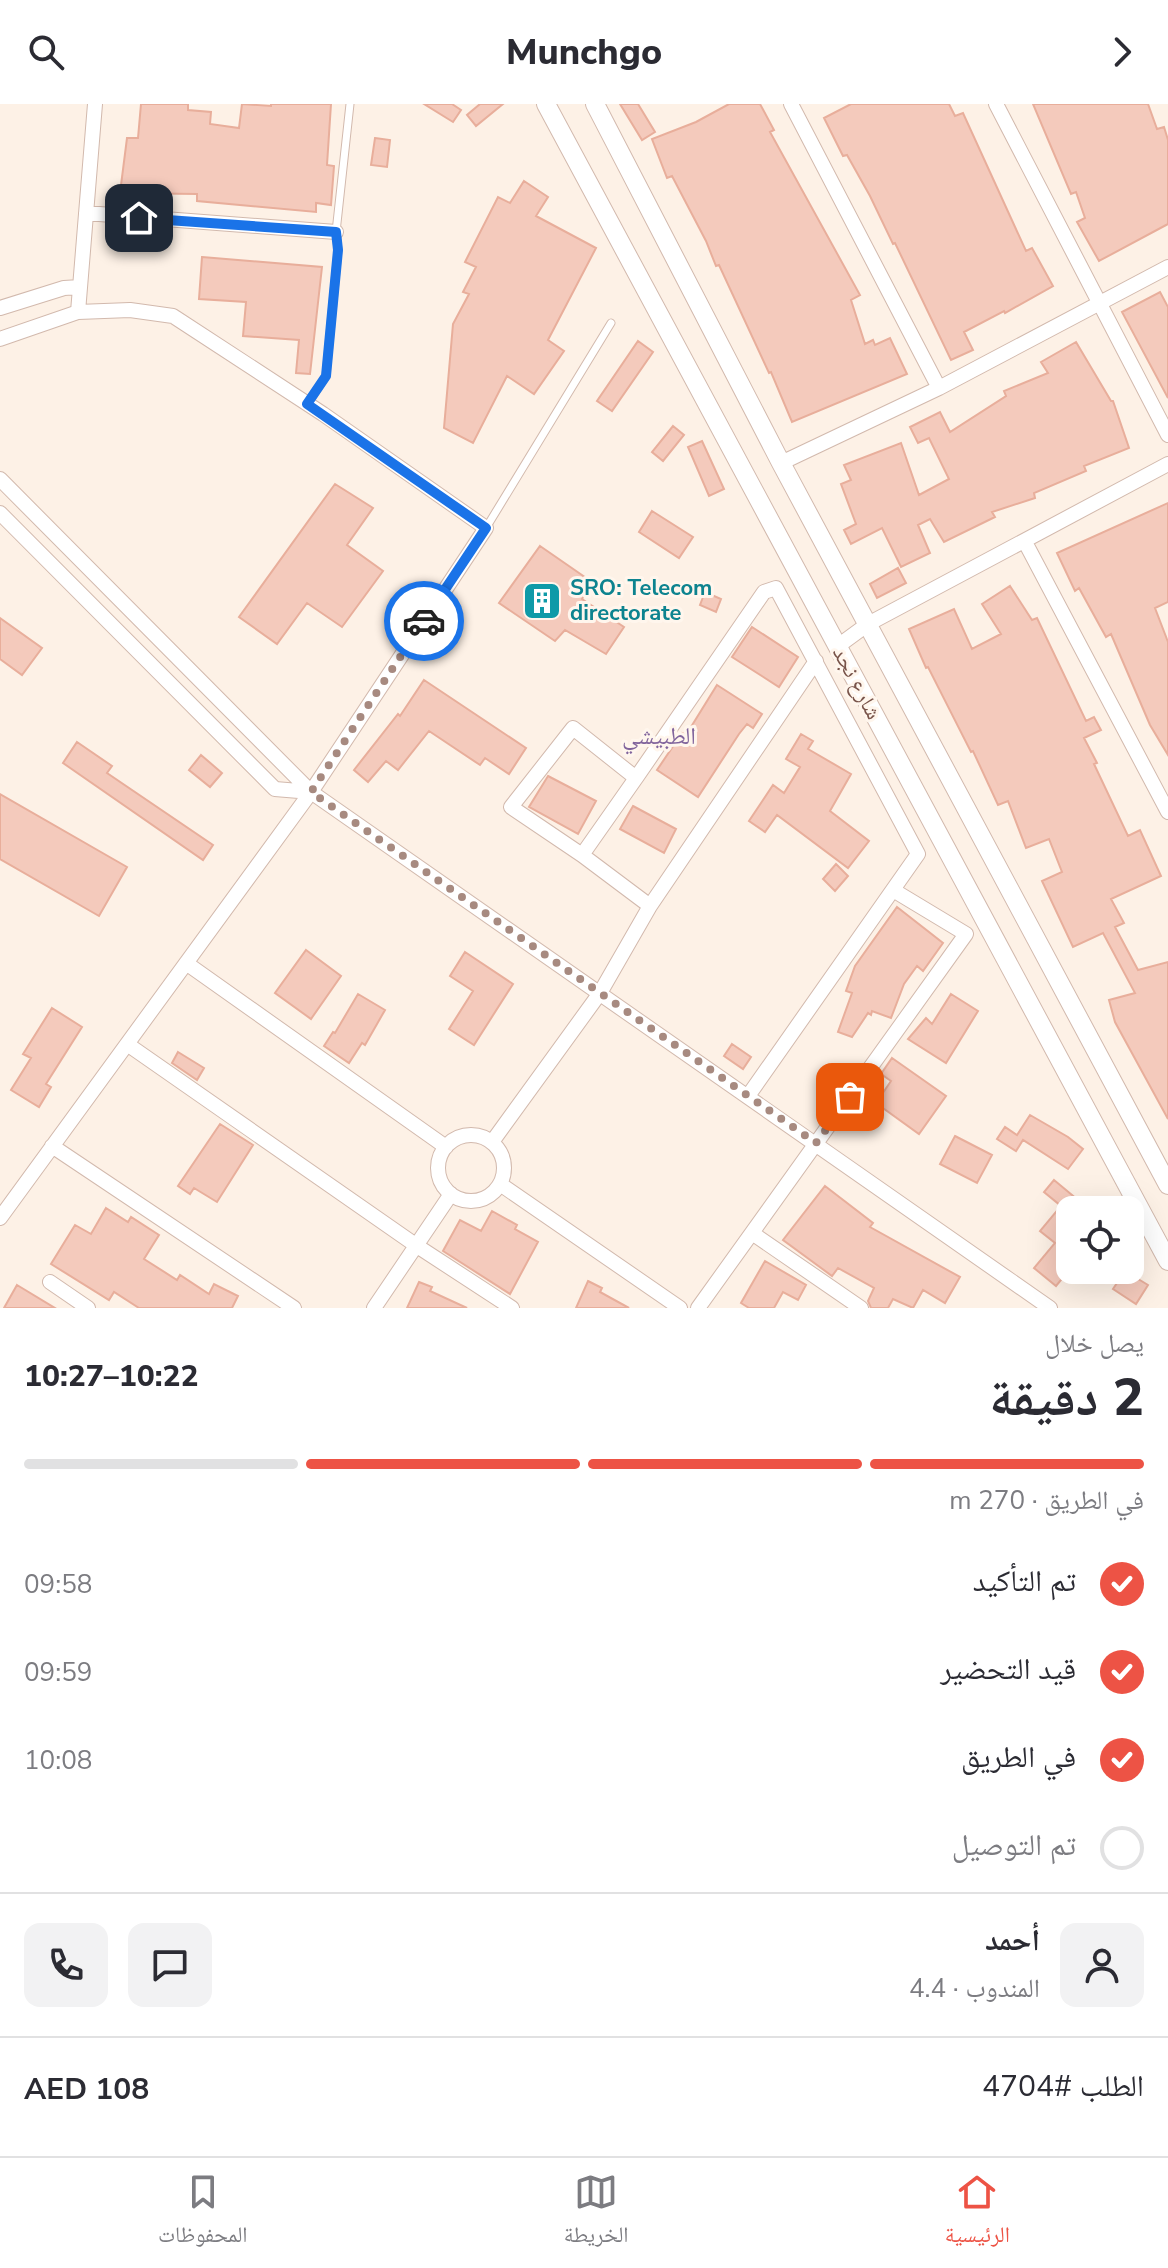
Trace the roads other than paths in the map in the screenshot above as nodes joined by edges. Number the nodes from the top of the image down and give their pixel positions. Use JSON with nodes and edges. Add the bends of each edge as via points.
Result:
{"nodes":[{"id":1,"x":95,"y":104,"type":"edge"},
{"id":2,"x":350,"y":104,"type":"edge"},
{"id":3,"x":546,"y":104,"type":"edge"},
{"id":4,"x":595,"y":104,"type":"edge"},
{"id":5,"x":791,"y":104,"type":"edge"},
{"id":6,"x":996,"y":104,"type":"edge"},
{"id":7,"x":86,"y":213,"type":"junction"},
{"id":8,"x":336,"y":232,"type":"junction"},
{"id":9,"x":1168,"y":267,"type":"edge"},
{"id":10,"x":80,"y":287,"type":"junction"},
{"id":11,"x":1100,"y":304,"type":"junction"},
{"id":12,"x":0,"y":308,"type":"edge"},
{"id":13,"x":78,"y":312,"type":"junction"},
{"id":14,"x":611,"y":323,"type":"dead end"},
{"id":15,"x":0,"y":339,"type":"edge"},
{"id":16,"x":939,"y":388,"type":"junction"},
{"id":17,"x":307,"y":404,"type":"junction"},
{"id":18,"x":1168,"y":435,"type":"edge"},
{"id":19,"x":781,"y":463,"type":"junction"},
{"id":20,"x":1168,"y":464,"type":"edge"},
{"id":21,"x":0,"y":479,"type":"edge"},
{"id":22,"x":0,"y":513,"type":"edge"},
{"id":23,"x":486,"y":528,"type":"junction"},
{"id":24,"x":1025,"y":542,"type":"junction"},
{"id":25,"x":868,"y":624,"type":"junction"},
{"id":26,"x":838,"y":646,"type":"junction"},
{"id":27,"x":816,"y":661,"type":"junction"},
{"id":28,"x":636,"y":778,"type":"junction"},
{"id":29,"x":311,"y":792,"type":"junction"},
{"id":30,"x":1168,"y":812,"type":"edge"},
{"id":31,"x":582,"y":855,"type":"junction"},
{"id":32,"x":893,"y":890,"type":"junction"},
{"id":33,"x":650,"y":906,"type":"junction"},
{"id":34,"x":186,"y":963,"type":"junction"},
{"id":35,"x":600,"y":993,"type":"junction"},
{"id":36,"x":127,"y":1044,"type":"junction"},
{"id":37,"x":748,"y":1096,"type":"junction"},
{"id":38,"x":492,"y":1142,"type":"junction"},
{"id":39,"x":816,"y":1143,"type":"junction"},
{"id":40,"x":52,"y":1146,"type":"junction"},
{"id":41,"x":446,"y":1147,"type":"junction"},
{"id":42,"x":500,"y":1184,"type":"junction"},
{"id":43,"x":1168,"y":1185,"type":"edge"},
{"id":44,"x":451,"y":1194,"type":"junction"},
{"id":45,"x":0,"y":1218,"type":"edge"},
{"id":46,"x":752,"y":1233,"type":"junction"},
{"id":47,"x":417,"y":1246,"type":"junction"},
{"id":48,"x":1168,"y":1261,"type":"edge"},
{"id":49,"x":50,"y":1282,"type":"dead end"},
{"id":50,"x":88,"y":1308,"type":"edge"},
{"id":51,"x":294,"y":1308,"type":"edge"},
{"id":52,"x":374,"y":1308,"type":"edge"},
{"id":53,"x":512,"y":1308,"type":"edge"},
{"id":54,"x":680,"y":1308,"type":"edge"},
{"id":55,"x":698,"y":1308,"type":"edge"},
{"id":56,"x":861,"y":1308,"type":"edge"},
{"id":57,"x":1050,"y":1308,"type":"edge"}],
"edges":[{"from":1,"to":7,"type":"street"},
{"from":2,"to":8,"type":"lane"},
{"from":3,"to":26,"type":"street","name":"شارع نجد"},
{"from":4,"to":19,"type":"street","name":"شارع نجد"},
{"from":5,"to":16,"type":"street"},
{"from":6,"to":11,"type":"street"},
{"from":7,"to":8,"type":"street"},
{"from":7,"to":10,"type":"street"},
{"from":8,"to":17,"type":"lane","via":[[326,376]]},
{"from":9,"to":11,"type":"street"},
{"from":10,"to":12,"type":"street"},
{"from":10,"to":13,"type":"street"},
{"from":11,"to":16,"type":"street"},
{"from":11,"to":18,"type":"street"},
{"from":13,"to":15,"type":"street"},
{"from":13,"to":17,"type":"street","via":[[130,310],[173,316]]},
{"from":14,"to":23,"type":"lane"},
{"from":16,"to":19,"type":"street"},
{"from":17,"to":23,"type":"street"},
{"from":19,"to":25,"type":"street","name":"شارع نجد"},
{"from":20,"to":24,"type":"street"},
{"from":21,"to":29,"type":"street"},
{"from":22,"to":29,"type":"street","via":[[275,789]]},
{"from":23,"to":29,"type":"street"},
{"from":24,"to":25,"type":"street"},
{"from":24,"to":30,"type":"street"},
{"from":25,"to":26,"type":"street"},
{"from":25,"to":43,"type":"street","name":"شارع نجد"},
{"from":26,"to":48,"type":"street","name":"شارع نجد"},
{"from":27,"to":28,"type":"street","via":[[776,588],[764,592]]},
{"from":27,"to":32,"type":"street","via":[[918,854]]},
{"from":27,"to":33,"type":"street"},
{"from":28,"to":31,"type":"street"},
{"from":28,"to":31,"type":"street","via":[[573,728],[511,807]]},
{"from":29,"to":34,"type":"street"},
{"from":29,"to":35,"type":"street"},
{"from":31,"to":33,"type":"street"},
{"from":32,"to":37,"type":"street"},
{"from":32,"to":39,"type":"street","via":[[966,934]]},
{"from":33,"to":35,"type":"street"},
{"from":34,"to":36,"type":"street"},
{"from":34,"to":41,"type":"street"},
{"from":35,"to":37,"type":"street"},
{"from":35,"to":38,"type":"street"},
{"from":36,"to":40,"type":"street"},
{"from":36,"to":47,"type":"street"},
{"from":37,"to":39,"type":"street"},
{"from":38,"to":41,"type":"street","via":[[465,1135]]},
{"from":38,"to":42,"type":"street","via":[[503,1157]]},
{"from":39,"to":46,"type":"street"},
{"from":39,"to":57,"type":"street"},
{"from":40,"to":45,"type":"street"},
{"from":40,"to":51,"type":"street"},
{"from":41,"to":44,"type":"street","via":[[438,1169]]},
{"from":42,"to":44,"type":"street","via":[[478,1200]]},
{"from":42,"to":54,"type":"street"},
{"from":44,"to":47,"type":"street"},
{"from":46,"to":55,"type":"street"},
{"from":46,"to":56,"type":"street"},
{"from":47,"to":52,"type":"street"},
{"from":47,"to":53,"type":"street"},
{"from":49,"to":50,"type":"street"}]}
